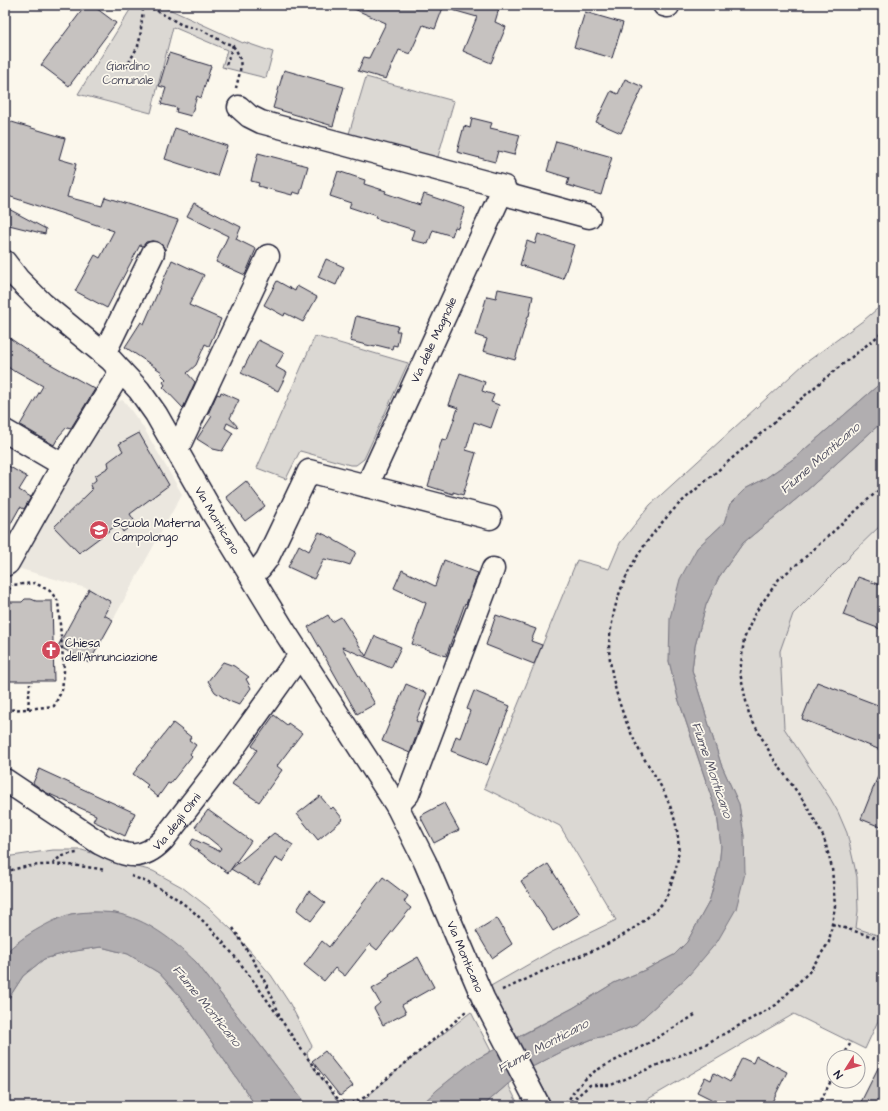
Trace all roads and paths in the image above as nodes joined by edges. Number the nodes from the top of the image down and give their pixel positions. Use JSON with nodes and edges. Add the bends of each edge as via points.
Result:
{"nodes":[{"id":1,"x":144,"y":6,"type":"edge"},
{"id":2,"x":233,"y":45,"type":"junction"},
{"id":3,"x":126,"y":68,"type":"dead end"},
{"id":4,"x":225,"y":68,"type":"dead end"},
{"id":5,"x":238,"y":107,"type":"joint"},
{"id":6,"x":501,"y":193,"type":"junction"},
{"id":7,"x":589,"y":217,"type":"dead end"},
{"id":8,"x":153,"y":253,"type":"dead end"},
{"id":9,"x":268,"y":256,"type":"dead end"},
{"id":10,"x":5,"y":262,"type":"edge"},
{"id":11,"x":883,"y":332,"type":"edge"},
{"id":12,"x":104,"y":354,"type":"junction"},
{"id":13,"x":121,"y":371,"type":"junction"},
{"id":14,"x":5,"y":431,"type":"edge"},
{"id":15,"x":177,"y":450,"type":"junction"},
{"id":16,"x":63,"y":464,"type":"junction"},
{"id":17,"x":366,"y":486,"type":"junction"},
{"id":18,"x":883,"y":486,"type":"edge"},
{"id":19,"x":490,"y":518,"type":"dead end"},
{"id":20,"x":5,"y":565,"type":"edge"},
{"id":21,"x":493,"y":569,"type":"dead end"},
{"id":22,"x":251,"y":575,"type":"junction"},
{"id":23,"x":5,"y":595,"type":"edge"},
{"id":24,"x":300,"y":655,"type":"junction"},
{"id":25,"x":30,"y":684,"type":"dead end"},
{"id":26,"x":28,"y":709,"type":"junction"},
{"id":27,"x":5,"y":710,"type":"edge"},
{"id":28,"x":5,"y":780,"type":"edge"},
{"id":29,"x":397,"y":806,"type":"junction"},
{"id":30,"x":107,"y":870,"type":"dead end"},
{"id":31,"x":5,"y":872,"type":"edge"},
{"id":32,"x":129,"y":876,"type":"dead end"},
{"id":33,"x":832,"y":924,"type":"junction"},
{"id":34,"x":233,"y":928,"type":"dead end"},
{"id":35,"x":883,"y":940,"type":"edge"},
{"id":36,"x":484,"y":1000,"type":"junction"},
{"id":37,"x":695,"y":1015,"type":"dead end"},
{"id":38,"x":281,"y":1021,"type":"junction"},
{"id":39,"x":850,"y":1044,"type":"dead end"},
{"id":40,"x":847,"y":1049,"type":"edge"},
{"id":41,"x":827,"y":1089,"type":"edge"},
{"id":42,"x":539,"y":1106,"type":"edge"},
{"id":43,"x":565,"y":1106,"type":"edge"},
{"id":44,"x":818,"y":1106,"type":"edge"}],
"edges":[{"from":1,"to":2,"type":"path","via":[[182,25],[202,30]]},
{"from":1,"to":3,"type":"path","via":[[138,46]]},
{"from":2,"to":4,"type":"path"},
{"from":2,"to":5,"type":"path","via":[[241,59],[233,98]]},
{"from":5,"to":6,"type":"street","via":[[261,122],[504,187]]},
{"from":6,"to":7,"type":"street"},
{"from":6,"to":17,"type":"street","name":"Via delle Magnolie"},
{"from":8,"to":12,"type":"street"},
{"from":9,"to":15,"type":"street"},
{"from":10,"to":12,"type":"street","name":"Via Monticano","via":[[18,279],[44,304]]},
{"from":11,"to":36,"type":"path","via":[[679,504],[649,538],[626,576],[610,637],[610,660],[621,708],[638,747],[673,812],[679,847],[677,867],[664,901],[634,929],[606,945]]},
{"from":12,"to":13,"type":"street","name":"Via Monticano"},
{"from":13,"to":15,"type":"street","name":"Via Monticano","via":[[139,390]]},
{"from":13,"to":16,"type":"street"},
{"from":14,"to":16,"type":"street"},
{"from":15,"to":22,"type":"street","name":"Via Monticano"},
{"from":16,"to":20,"type":"street"},
{"from":17,"to":19,"type":"street"},
{"from":17,"to":22,"type":"street","via":[[309,471],[267,559]]},
{"from":18,"to":33,"type":"path","via":[[779,579],[755,613],[744,639],[740,673],[749,715],[824,838],[832,868],[835,906]]},
{"from":21,"to":29,"type":"street","via":[[408,794]]},
{"from":22,"to":24,"type":"street","name":"Via Monticano"},
{"from":23,"to":26,"type":"path","via":[[12,585],[35,583],[50,591],[58,602],[64,671],[62,690],[54,706]]},
{"from":24,"to":28,"type":"street","name":"Via degli Olmi","via":[[168,834],[148,852],[129,855],[111,849]]},
{"from":24,"to":29,"type":"street","name":"Via Monticano"},
{"from":25,"to":26,"type":"path"},
{"from":26,"to":27,"type":"path"},
{"from":29,"to":36,"type":"street","name":"Via Monticano","via":[[425,862]]},
{"from":30,"to":31,"type":"path","via":[[53,864],[14,868]]},
{"from":32,"to":38,"type":"path","via":[[166,892],[187,906],[208,926],[258,986]]},
{"from":33,"to":35,"type":"path"},
{"from":33,"to":43,"type":"path","via":[[829,942],[809,972],[776,1005],[702,1046],[611,1085],[590,1085]]},
{"from":34,"to":38,"type":"path","via":[[275,1002]]},
{"from":36,"to":38,"type":"path","via":[[450,1025],[365,1097],[347,1104],[336,1097]]},
{"from":36,"to":42,"type":"street","name":"Via Monticano"},
{"from":37,"to":43,"type":"path","via":[[645,1046],[595,1071],[583,1081]]},
{"from":39,"to":40,"type":"path"},
{"from":41,"to":44,"type":"path"}]}
